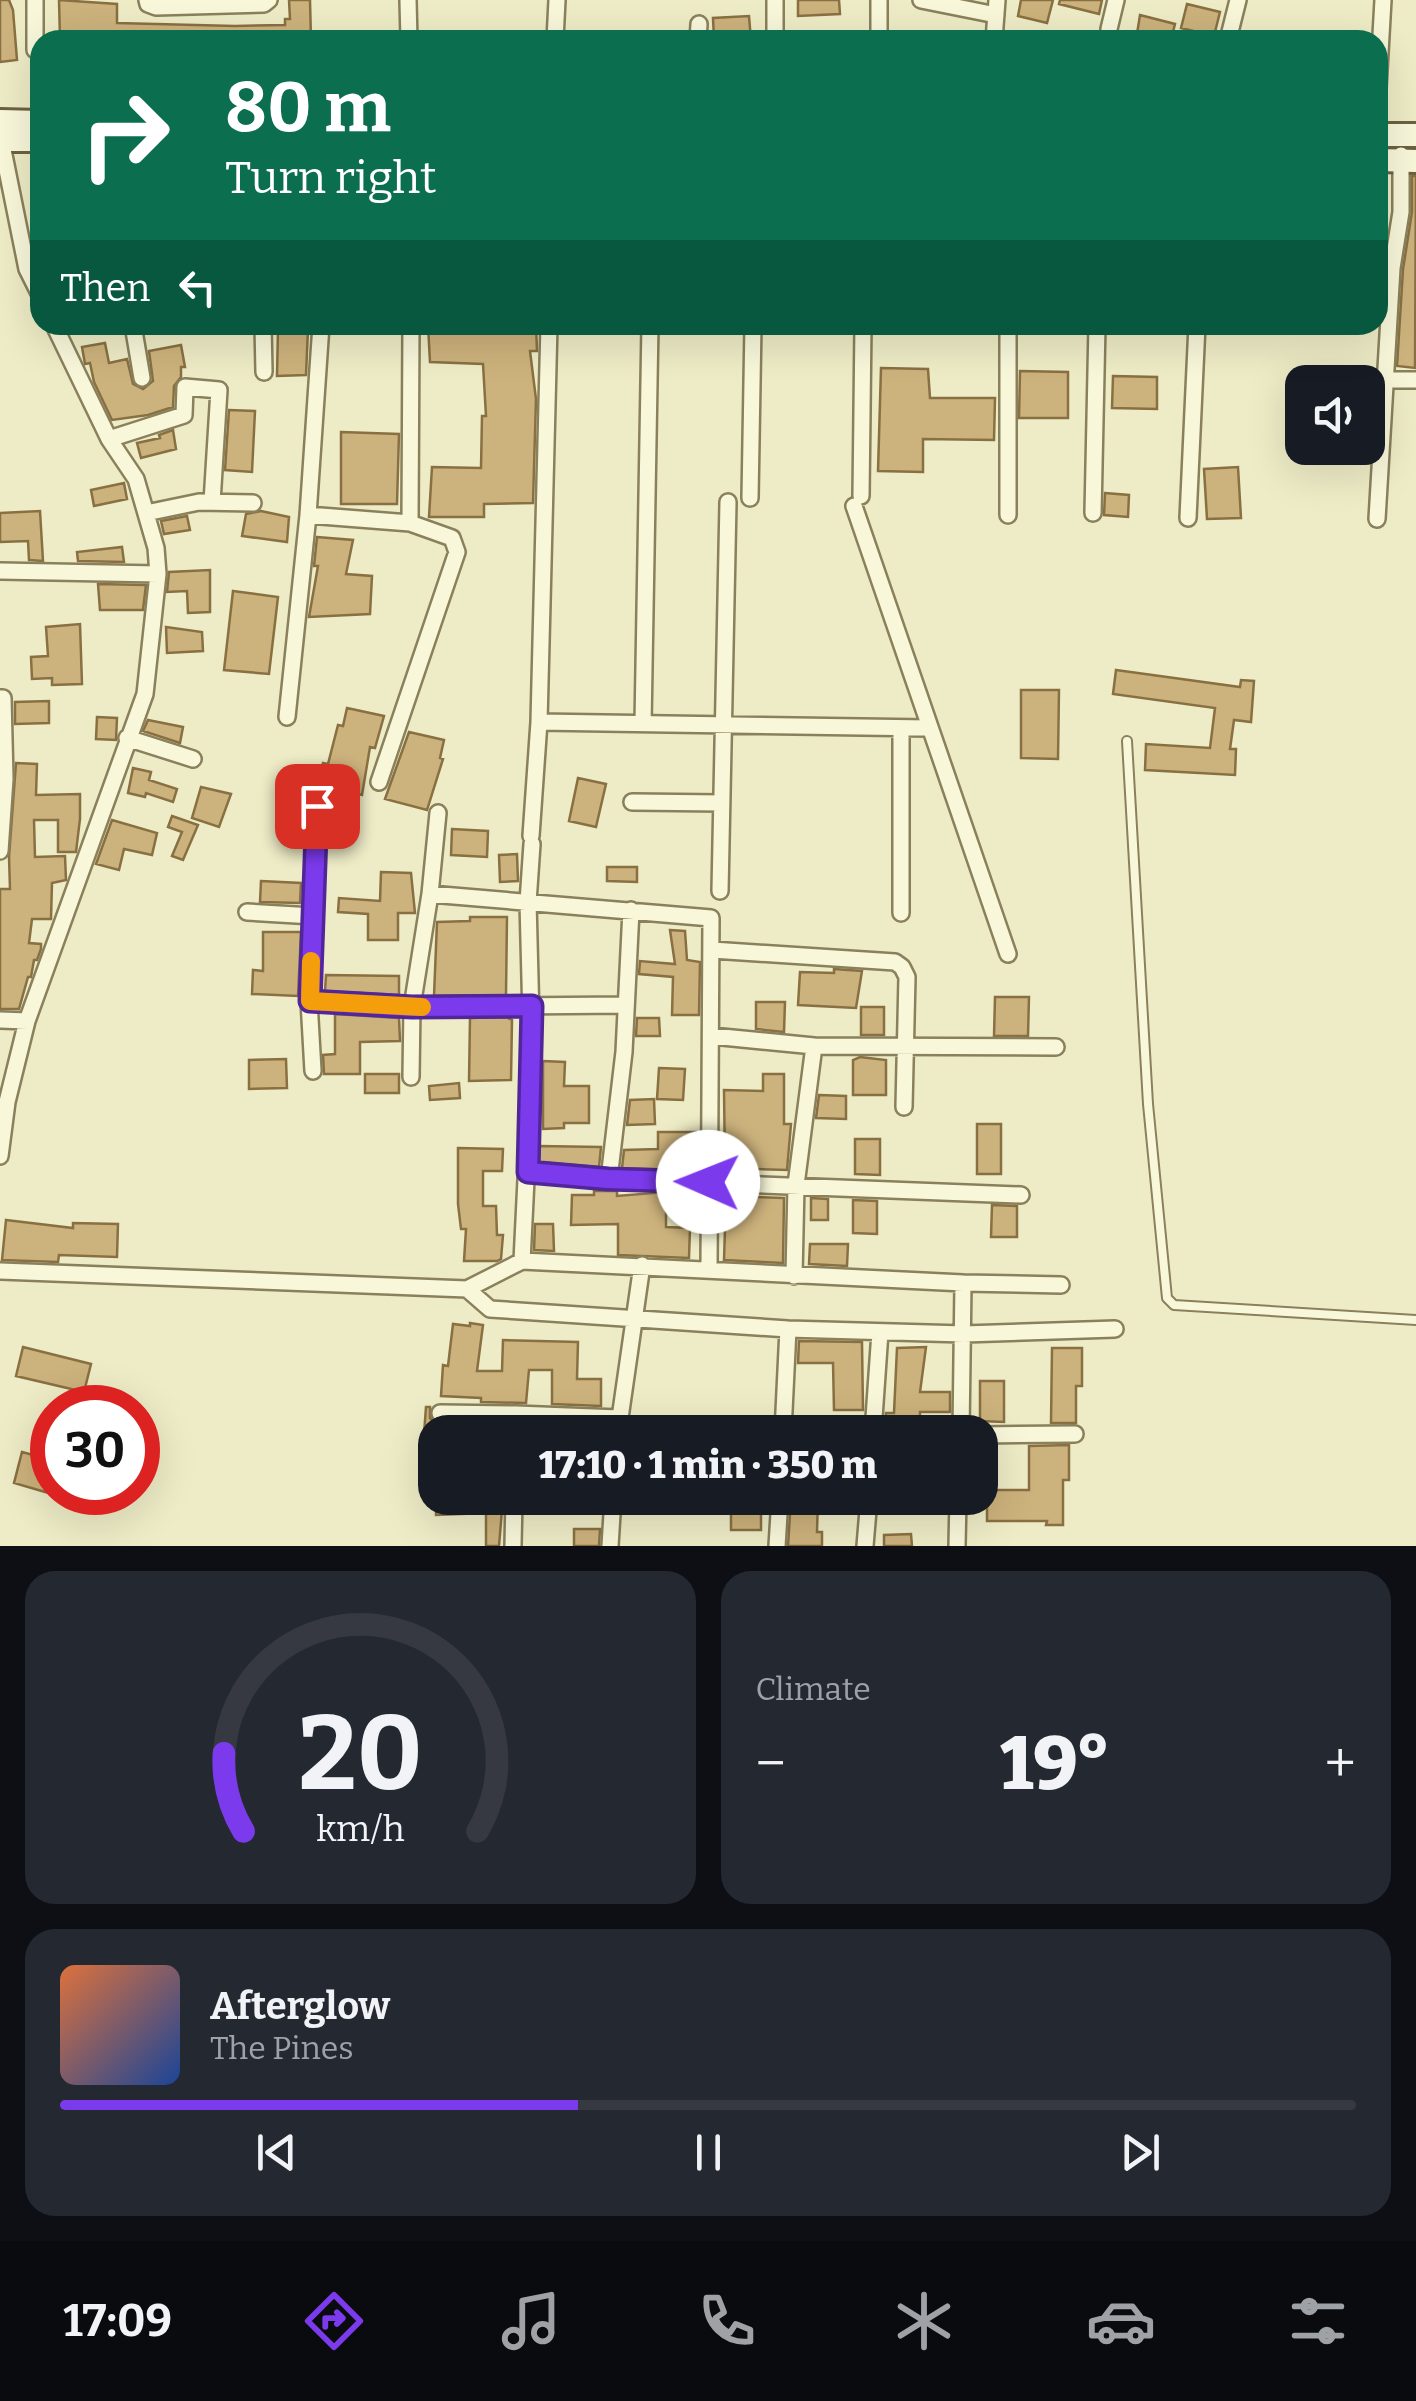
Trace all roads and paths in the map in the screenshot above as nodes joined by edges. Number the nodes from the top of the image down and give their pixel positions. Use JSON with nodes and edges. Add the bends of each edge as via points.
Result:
{"nodes":[{"id":1,"x":36,"y":0,"type":"edge"},
{"id":2,"x":148,"y":0,"type":"edge"},
{"id":3,"x":268,"y":0,"type":"edge"},
{"id":4,"x":408,"y":0,"type":"edge"},
{"id":5,"x":557,"y":0,"type":"edge"},
{"id":6,"x":775,"y":0,"type":"edge"},
{"id":7,"x":921,"y":0,"type":"edge"},
{"id":8,"x":1116,"y":0,"type":"edge"},
{"id":9,"x":1238,"y":0,"type":"edge"},
{"id":10,"x":1383,"y":0,"type":"edge"},
{"id":11,"x":879,"y":1,"type":"edge"},
{"id":12,"x":996,"y":8,"type":"edge"},
{"id":13,"x":1109,"y":29,"type":"dead end"},
{"id":14,"x":35,"y":30,"type":"edge"},
{"id":15,"x":409,"y":30,"type":"edge"},
{"id":16,"x":556,"y":30,"type":"edge"},
{"id":17,"x":775,"y":30,"type":"edge"},
{"id":18,"x":879,"y":30,"type":"edge"},
{"id":19,"x":1230,"y":30,"type":"edge"},
{"id":20,"x":1381,"y":30,"type":"edge"},
{"id":21,"x":30,"y":125,"type":"edge"},
{"id":22,"x":0,"y":133,"type":"edge"},
{"id":23,"x":1398,"y":135,"type":"edge"},
{"id":24,"x":30,"y":138,"type":"edge"},
{"id":25,"x":1409,"y":161,"type":"edge"},
{"id":26,"x":30,"y":273,"type":"edge"},
{"id":27,"x":1388,"y":324,"type":"edge"},
{"id":28,"x":64,"y":335,"type":"edge"},
{"id":29,"x":135,"y":335,"type":"edge"},
{"id":30,"x":263,"y":335,"type":"edge"},
{"id":31,"x":319,"y":335,"type":"edge"},
{"id":32,"x":411,"y":335,"type":"edge"},
{"id":33,"x":549,"y":335,"type":"edge"},
{"id":34,"x":650,"y":335,"type":"edge"},
{"id":35,"x":753,"y":335,"type":"edge"},
{"id":36,"x":863,"y":335,"type":"edge"},
{"id":37,"x":1008,"y":335,"type":"edge"},
{"id":38,"x":1097,"y":335,"type":"edge"},
{"id":39,"x":1196,"y":335,"type":"edge"},
{"id":40,"x":1387,"y":335,"type":"edge"},
{"id":41,"x":1385,"y":366,"type":"edge"},
{"id":42,"x":264,"y":372,"type":"dead end"},
{"id":43,"x":142,"y":378,"type":"dead end"},
{"id":44,"x":1385,"y":380,"type":"edge"},
{"id":45,"x":1416,"y":380,"type":"edge"},
{"id":46,"x":109,"y":439,"type":"junction"},
{"id":47,"x":1379,"y":465,"type":"edge"},
{"id":48,"x":750,"y":498,"type":"dead end"},
{"id":49,"x":212,"y":502,"type":"junction"},
{"id":50,"x":253,"y":502,"type":"dead end"},
{"id":51,"x":728,"y":502,"type":"dead end"},
{"id":52,"x":146,"y":512,"type":"junction"},
{"id":53,"x":1093,"y":513,"type":"dead end"},
{"id":54,"x":308,"y":515,"type":"junction"},
{"id":55,"x":1008,"y":515,"type":"dead end"},
{"id":56,"x":1188,"y":518,"type":"dead end"},
{"id":57,"x":1376,"y":519,"type":"dead end"},
{"id":58,"x":410,"y":523,"type":"junction"},
{"id":59,"x":0,"y":572,"type":"edge"},
{"id":60,"x":158,"y":574,"type":"junction"},
{"id":61,"x":0,"y":698,"type":"edge"},
{"id":62,"x":287,"y":718,"type":"dead end"},
{"id":63,"x":539,"y":722,"type":"junction"},
{"id":64,"x":644,"y":724,"type":"junction"},
{"id":65,"x":724,"y":725,"type":"junction"},
{"id":66,"x":900,"y":728,"type":"junction"},
{"id":67,"x":928,"y":728,"type":"junction"},
{"id":68,"x":127,"y":738,"type":"junction"},
{"id":69,"x":1127,"y":741,"type":"dead end"},
{"id":70,"x":193,"y":759,"type":"dead end"},
{"id":71,"x":379,"y":782,"type":"dead end"},
{"id":72,"x":632,"y":802,"type":"dead end"},
{"id":73,"x":722,"y":803,"type":"junction"},
{"id":74,"x":317,"y":806,"type":"dead end"},
{"id":75,"x":438,"y":813,"type":"dead end"},
{"id":76,"x":0,"y":851,"type":"edge"},
{"id":77,"x":720,"y":891,"type":"dead end"},
{"id":78,"x":430,"y":894,"type":"junction"},
{"id":79,"x":528,"y":902,"type":"junction"},
{"id":80,"x":632,"y":910,"type":"junction"},
{"id":81,"x":247,"y":912,"type":"dead end"},
{"id":82,"x":901,"y":913,"type":"dead end"},
{"id":83,"x":313,"y":916,"type":"junction"},
{"id":84,"x":712,"y":950,"type":"junction"},
{"id":85,"x":1008,"y":954,"type":"dead end"},
{"id":86,"x":310,"y":1001,"type":"junction"},
{"id":87,"x":626,"y":1005,"type":"junction"},
{"id":88,"x":532,"y":1006,"type":"junction"},
{"id":89,"x":412,"y":1007,"type":"junction"},
{"id":90,"x":0,"y":1020,"type":"edge"},
{"id":91,"x":27,"y":1021,"type":"junction"},
{"id":92,"x":712,"y":1036,"type":"junction"},
{"id":93,"x":814,"y":1046,"type":"junction"},
{"id":94,"x":907,"y":1046,"type":"junction"},
{"id":95,"x":1056,"y":1047,"type":"dead end"},
{"id":96,"x":313,"y":1071,"type":"dead end"},
{"id":97,"x":411,"y":1077,"type":"dead end"},
{"id":98,"x":904,"y":1107,"type":"dead end"},
{"id":99,"x":0,"y":1156,"type":"edge"},
{"id":100,"x":528,"y":1172,"type":"junction"},
{"id":101,"x":608,"y":1179,"type":"junction"},
{"id":102,"x":708,"y":1182,"type":"junction"},
{"id":103,"x":796,"y":1185,"type":"junction"},
{"id":104,"x":1021,"y":1195,"type":"dead end"},
{"id":105,"x":522,"y":1261,"type":"junction"},
{"id":106,"x":642,"y":1265,"type":"junction"},
{"id":107,"x":709,"y":1270,"type":"junction"},
{"id":108,"x":0,"y":1271,"type":"edge"},
{"id":109,"x":794,"y":1276,"type":"junction"},
{"id":110,"x":963,"y":1283,"type":"junction"},
{"id":111,"x":1061,"y":1285,"type":"dead end"},
{"id":112,"x":466,"y":1290,"type":"junction"},
{"id":113,"x":632,"y":1320,"type":"junction"},
{"id":114,"x":1416,"y":1320,"type":"edge"},
{"id":115,"x":1115,"y":1328,"type":"dead end"},
{"id":116,"x":788,"y":1329,"type":"junction"},
{"id":117,"x":880,"y":1332,"type":"junction"},
{"id":118,"x":964,"y":1334,"type":"junction"},
{"id":119,"x":440,"y":1413,"type":"dead end"},
{"id":120,"x":516,"y":1414,"type":"joint"},
{"id":121,"x":525,"y":1415,"type":"edge"},
{"id":122,"x":620,"y":1415,"type":"edge"},
{"id":123,"x":784,"y":1415,"type":"edge"},
{"id":124,"x":874,"y":1415,"type":"edge"},
{"id":125,"x":961,"y":1415,"type":"edge"},
{"id":126,"x":1075,"y":1434,"type":"dead end"},
{"id":127,"x":998,"y":1435,"type":"edge"},
{"id":128,"x":514,"y":1515,"type":"edge"},
{"id":129,"x":612,"y":1515,"type":"edge"},
{"id":130,"x":779,"y":1515,"type":"edge"},
{"id":131,"x":867,"y":1515,"type":"edge"},
{"id":132,"x":958,"y":1515,"type":"edge"},
{"id":133,"x":513,"y":1546,"type":"edge"},
{"id":134,"x":610,"y":1546,"type":"edge"},
{"id":135,"x":777,"y":1546,"type":"edge"},
{"id":136,"x":865,"y":1546,"type":"edge"},
{"id":137,"x":957,"y":1546,"type":"edge"}],
"edges":[{"from":1,"to":14,"type":"street"},
{"from":2,"to":3,"type":"street","via":[[156,7]]},
{"from":4,"to":15,"type":"street"},
{"from":5,"to":16,"type":"street"},
{"from":6,"to":17,"type":"street"},
{"from":7,"to":12,"type":"street"},
{"from":8,"to":13,"type":"street"},
{"from":9,"to":19,"type":"street"},
{"from":10,"to":20,"type":"street"},
{"from":11,"to":18,"type":"street"},
{"from":21,"to":22,"type":"street"},
{"from":22,"to":24,"type":"street"},
{"from":22,"to":26,"type":"street"},
{"from":23,"to":25,"type":"street"},
{"from":25,"to":27,"type":"street"},
{"from":28,"to":46,"type":"street"},
{"from":29,"to":43,"type":"street"},
{"from":30,"to":42,"type":"street"},
{"from":31,"to":54,"type":"street"},
{"from":32,"to":58,"type":"street"},
{"from":33,"to":63,"type":"street"},
{"from":34,"to":64,"type":"street"},
{"from":35,"to":48,"type":"street"},
{"from":36,"to":67,"type":"street","via":[[858,501]]},
{"from":37,"to":55,"type":"street"},
{"from":38,"to":53,"type":"street"},
{"from":39,"to":56,"type":"street"},
{"from":40,"to":41,"type":"street"},
{"from":44,"to":45,"type":"street"},
{"from":46,"to":49,"type":"street","via":[[184,415],[185,387],[219,390]]},
{"from":46,"to":52,"type":"street","via":[[136,479]]},
{"from":47,"to":57,"type":"street"},
{"from":49,"to":50,"type":"street"},
{"from":49,"to":52,"type":"street"},
{"from":51,"to":65,"type":"street"},
{"from":52,"to":60,"type":"street"},
{"from":54,"to":58,"type":"street"},
{"from":54,"to":62,"type":"street"},
{"from":58,"to":71,"type":"street","via":[[452,538],[457,552]]},
{"from":59,"to":60,"type":"street"},
{"from":60,"to":68,"type":"street","via":[[146,694]]},
{"from":61,"to":76,"type":"street"},
{"from":63,"to":64,"type":"street"},
{"from":63,"to":79,"type":"street"},
{"from":64,"to":65,"type":"street"},
{"from":65,"to":66,"type":"street"},
{"from":65,"to":73,"type":"street"},
{"from":66,"to":67,"type":"street"},
{"from":66,"to":82,"type":"street"},
{"from":67,"to":85,"type":"street"},
{"from":68,"to":70,"type":"street"},
{"from":68,"to":91,"type":"street"},
{"from":69,"to":114,"type":"lane","via":[[1166,1298],[1174,1305]]},
{"from":72,"to":73,"type":"street"},
{"from":73,"to":77,"type":"street"},
{"from":74,"to":83,"type":"street"},
{"from":75,"to":78,"type":"street"},
{"from":78,"to":79,"type":"street"},
{"from":78,"to":89,"type":"street"},
{"from":79,"to":80,"type":"street"},
{"from":79,"to":88,"type":"street"},
{"from":80,"to":84,"type":"street","via":[[711,918]]},
{"from":80,"to":87,"type":"street"},
{"from":81,"to":83,"type":"street"},
{"from":83,"to":86,"type":"street"},
{"from":84,"to":92,"type":"street"},
{"from":84,"to":94,"type":"street","via":[[895,962],[907,978]]},
{"from":86,"to":89,"type":"street"},
{"from":86,"to":96,"type":"street"},
{"from":87,"to":88,"type":"street"},
{"from":87,"to":101,"type":"street"},
{"from":88,"to":89,"type":"street"},
{"from":88,"to":100,"type":"street"},
{"from":89,"to":97,"type":"street"},
{"from":90,"to":91,"type":"street"},
{"from":91,"to":99,"type":"street"},
{"from":92,"to":93,"type":"street"},
{"from":92,"to":102,"type":"street"},
{"from":93,"to":94,"type":"street"},
{"from":93,"to":103,"type":"street"},
{"from":94,"to":95,"type":"street"},
{"from":94,"to":98,"type":"street"},
{"from":100,"to":101,"type":"street"},
{"from":100,"to":105,"type":"street"},
{"from":101,"to":102,"type":"street"},
{"from":102,"to":103,"type":"street"},
{"from":102,"to":107,"type":"street"},
{"from":103,"to":104,"type":"street"},
{"from":103,"to":109,"type":"street"},
{"from":105,"to":106,"type":"street"},
{"from":105,"to":112,"type":"street"},
{"from":106,"to":107,"type":"street"},
{"from":106,"to":113,"type":"street"},
{"from":107,"to":109,"type":"street"},
{"from":108,"to":112,"type":"street"},
{"from":109,"to":110,"type":"street"},
{"from":110,"to":111,"type":"street"},
{"from":110,"to":118,"type":"street"},
{"from":112,"to":113,"type":"street","via":[[490,1309]]},
{"from":113,"to":116,"type":"street"},
{"from":113,"to":122,"type":"street"},
{"from":115,"to":118,"type":"street"},
{"from":116,"to":117,"type":"street"},
{"from":116,"to":123,"type":"street"},
{"from":117,"to":118,"type":"street"},
{"from":117,"to":124,"type":"street"},
{"from":118,"to":125,"type":"street"},
{"from":119,"to":120,"type":"street"},
{"from":120,"to":121,"type":"street"},
{"from":126,"to":127,"type":"street"},
{"from":128,"to":133,"type":"street"},
{"from":129,"to":134,"type":"street"},
{"from":130,"to":135,"type":"street"},
{"from":131,"to":136,"type":"street"},
{"from":132,"to":137,"type":"street"}]}
